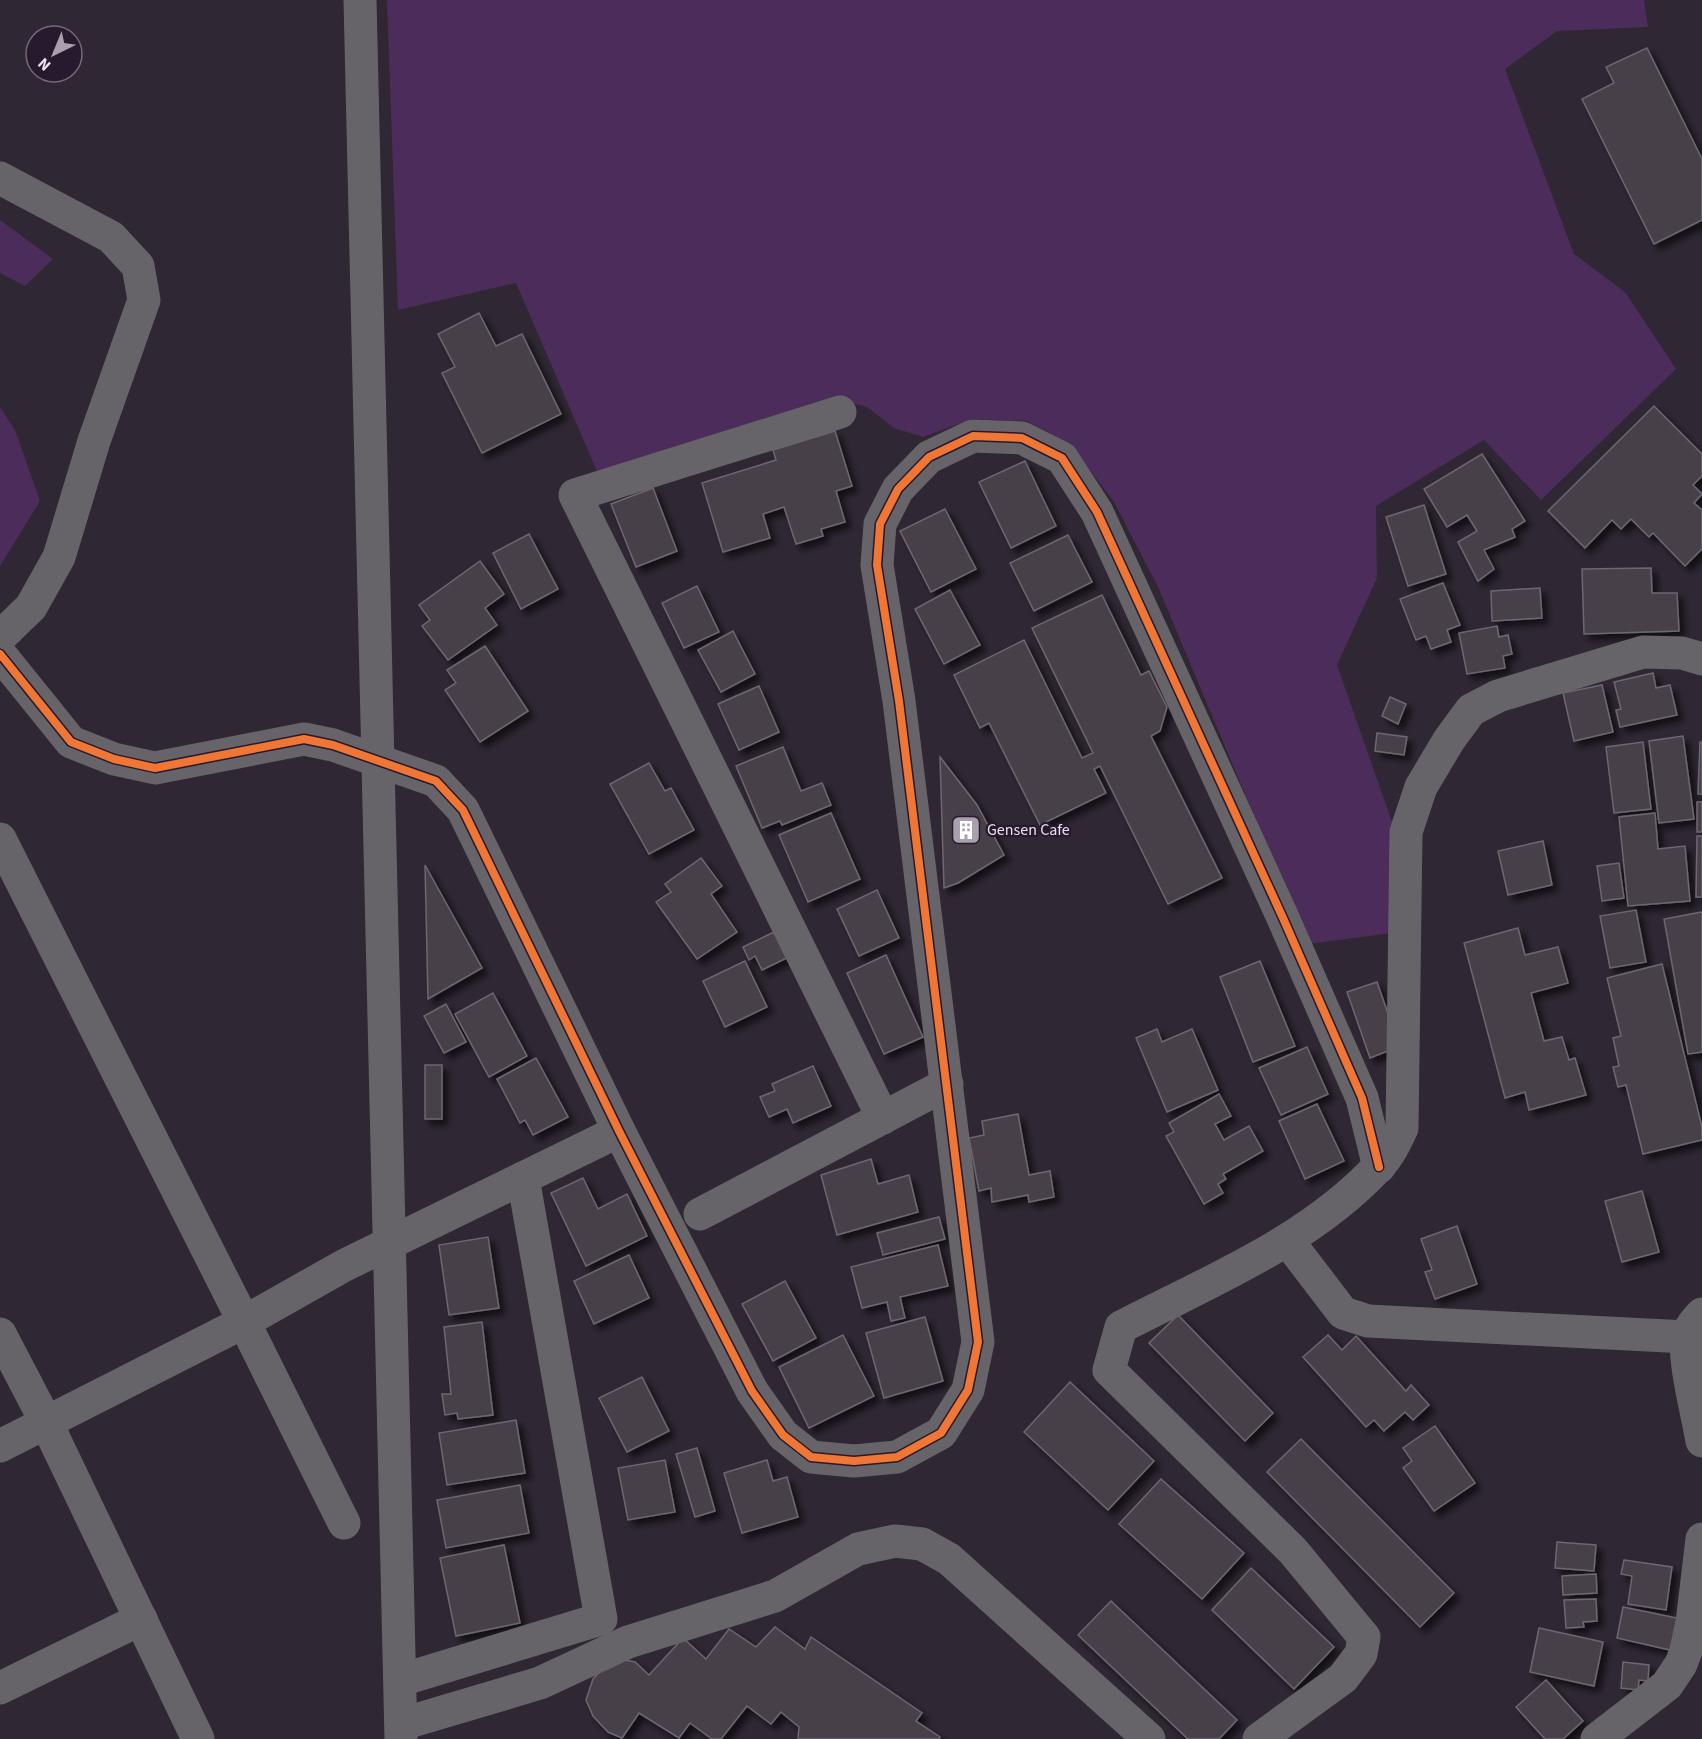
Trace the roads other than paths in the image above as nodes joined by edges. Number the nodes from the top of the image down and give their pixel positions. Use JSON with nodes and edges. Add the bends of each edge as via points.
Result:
{"nodes":[{"id":1,"x":360,"y":0,"type":"edge"},
{"id":2,"x":0,"y":178,"type":"edge"},
{"id":3,"x":840,"y":412,"type":"dead end"},
{"id":4,"x":0,"y":637,"type":"edge"},
{"id":5,"x":0,"y":654,"type":"edge"},
{"id":6,"x":1702,"y":658,"type":"edge"},
{"id":7,"x":0,"y":839,"type":"edge"},
{"id":8,"x":947,"y":1084,"type":"junction"},
{"id":9,"x":883,"y":1118,"type":"junction"},
{"id":10,"x":619,"y":1131,"type":"junction"},
{"id":11,"x":1379,"y":1167,"type":"junction"},
{"id":12,"x":523,"y":1178,"type":"junction"},
{"id":13,"x":700,"y":1214,"type":"dead end"},
{"id":14,"x":1288,"y":1241,"type":"junction"},
{"id":15,"x":243,"y":1322,"type":"junction"},
{"id":16,"x":1694,"y":1326,"type":"edge"},
{"id":17,"x":0,"y":1334,"type":"edge"},
{"id":18,"x":46,"y":1422,"type":"junction"},
{"id":19,"x":1702,"y":1441,"type":"edge"},
{"id":20,"x":0,"y":1446,"type":"edge"},
{"id":21,"x":344,"y":1523,"type":"dead end"},
{"id":22,"x":1702,"y":1539,"type":"edge"},
{"id":23,"x":141,"y":1619,"type":"junction"},
{"id":24,"x":401,"y":1680,"type":"junction"},
{"id":25,"x":0,"y":1688,"type":"edge"},
{"id":26,"x":402,"y":1731,"type":"edge"},
{"id":27,"x":198,"y":1739,"type":"edge"},
{"id":28,"x":1149,"y":1739,"type":"edge"},
{"id":29,"x":1259,"y":1739,"type":"edge"},
{"id":30,"x":1597,"y":1739,"type":"edge"}],
"edges":[{"from":1,"to":24,"type":"street"},
{"from":2,"to":4,"type":"street","via":[[111,237],[138,266],[144,300],[94,441],[59,557],[31,607]]},
{"from":3,"to":9,"type":"street","via":[[575,495]]},
{"from":5,"to":10,"type":"street","via":[[71,742],[114,759],[155,768],[304,739],[333,745],[436,781],[463,810]]},
{"from":6,"to":11,"type":"street","via":[[1643,652],[1498,696],[1471,710],[1449,740],[1421,788],[1406,832],[1402,1128]]},
{"from":7,"to":15,"type":"street"},
{"from":8,"to":9,"type":"street"},
{"from":8,"to":10,"type":"street","via":[[978,1342],[968,1390],[941,1433],[897,1457],[854,1461],[811,1457],[783,1435],[752,1390]]},
{"from":8,"to":11,"type":"street","via":[[878,565],[880,524],[898,489],[928,457],[973,436],[1022,438],[1062,458],[1097,512],[1362,1098]]},
{"from":9,"to":13,"type":"street"},
{"from":10,"to":12,"type":"street"},
{"from":11,"to":14,"type":"street"},
{"from":12,"to":15,"type":"street","via":[[345,1265]]},
{"from":12,"to":24,"type":"street","via":[[601,1619]]},
{"from":14,"to":16,"type":"street","via":[[1343,1313],[1368,1321]]},
{"from":14,"to":29,"type":"street","via":[[1121,1327],[1109,1370],[1293,1551],[1364,1637],[1361,1654],[1343,1678]]},
{"from":15,"to":18,"type":"street"},
{"from":15,"to":21,"type":"street"},
{"from":16,"to":19,"type":"street","via":[[1688,1362]]},
{"from":17,"to":18,"type":"street"},
{"from":18,"to":20,"type":"street"},
{"from":18,"to":23,"type":"street"},
{"from":22,"to":30,"type":"street","via":[[1690,1640],[1681,1664],[1667,1684]]},
{"from":23,"to":25,"type":"street"},
{"from":23,"to":27,"type":"street"},
{"from":24,"to":26,"type":"street"},
{"from":26,"to":28,"type":"street","via":[[540,1683],[628,1642],[775,1596],[858,1549],[895,1541],[922,1544],[949,1559]]}]}
